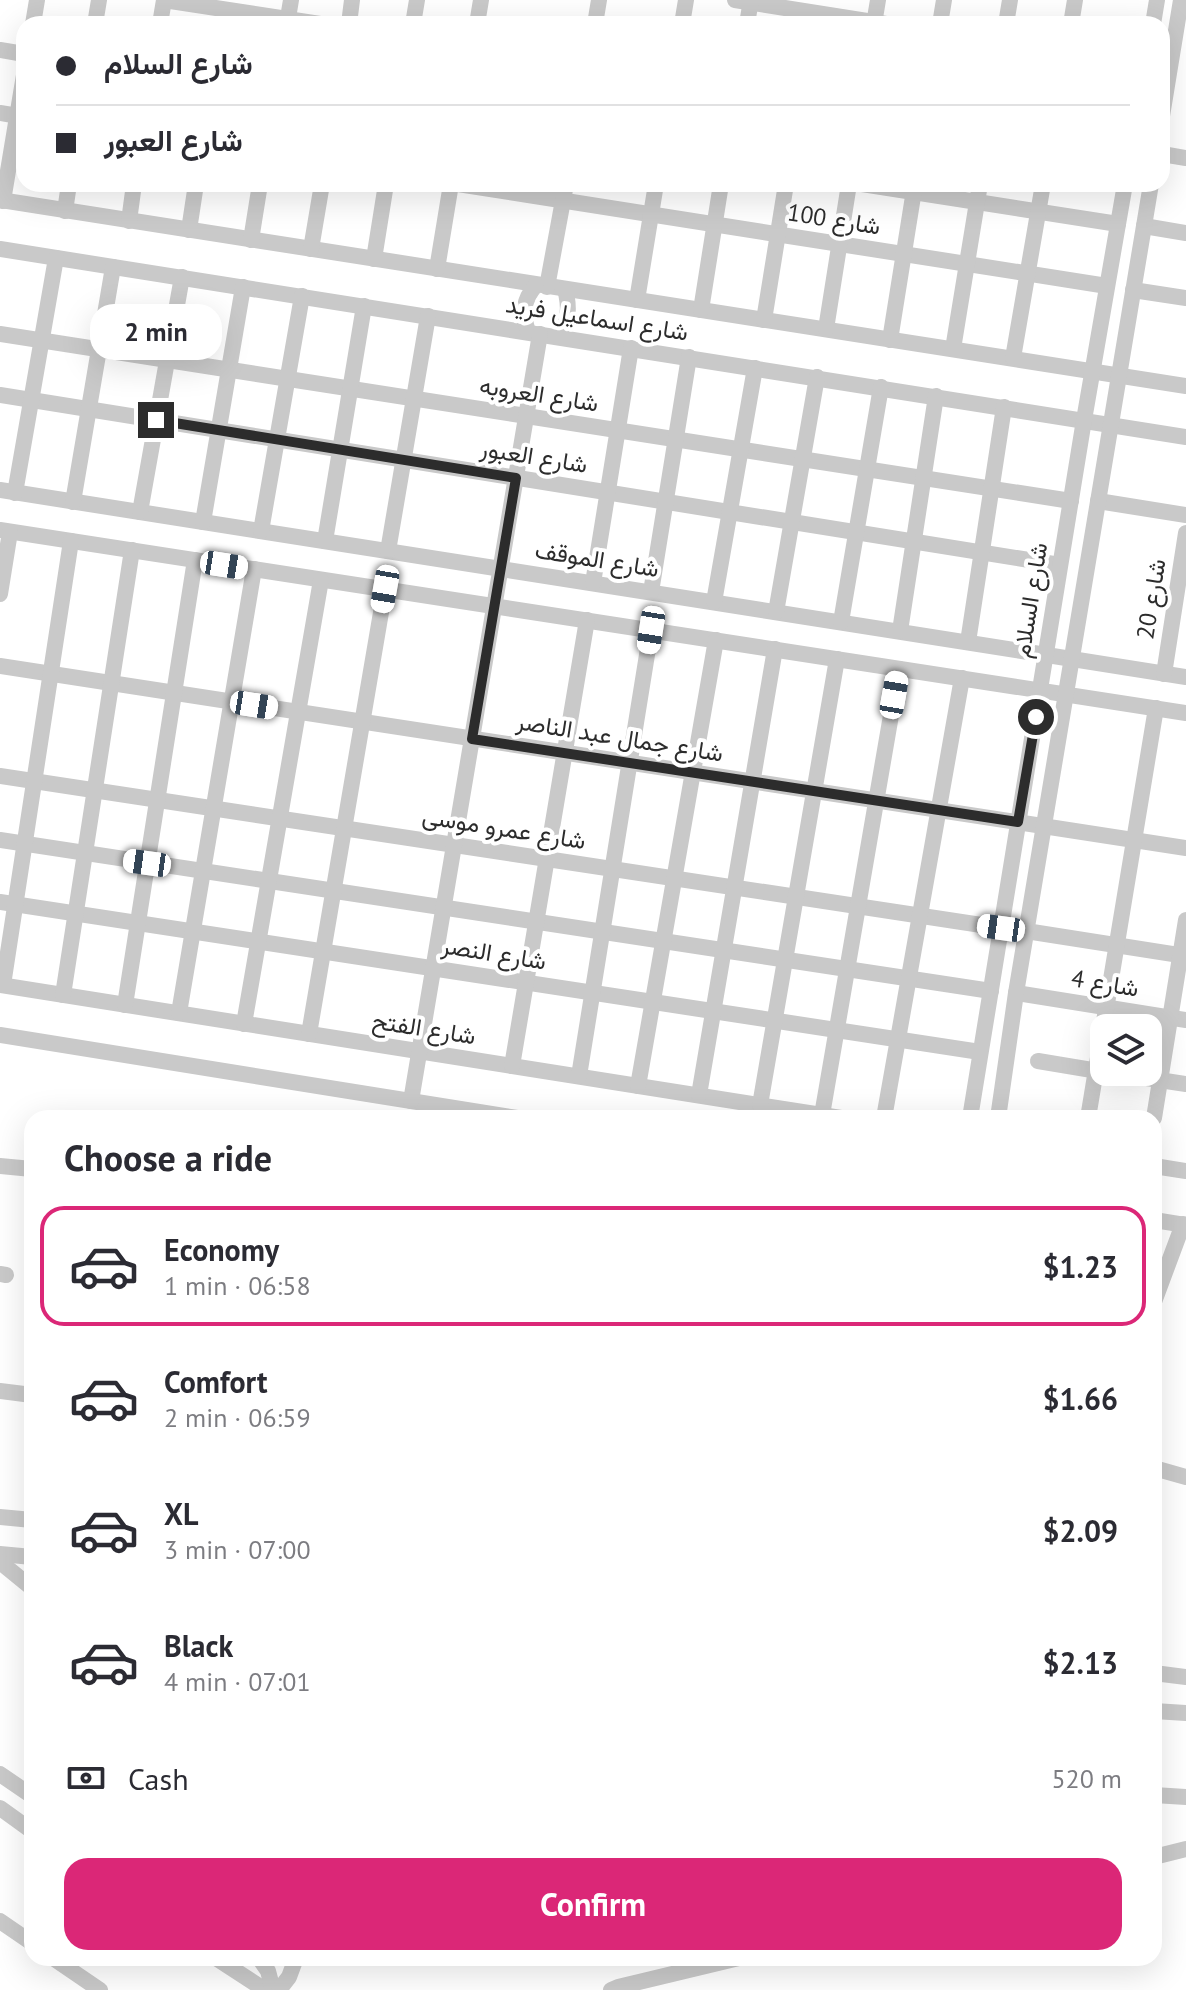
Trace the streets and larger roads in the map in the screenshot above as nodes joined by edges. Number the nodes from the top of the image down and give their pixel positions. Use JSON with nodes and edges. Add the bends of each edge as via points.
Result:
{"nodes":[{"id":1,"x":164,"y":0,"type":"edge"},
{"id":2,"x":1139,"y":0,"type":"edge"},
{"id":3,"x":745,"y":1,"type":"edge"},
{"id":4,"x":1157,"y":1,"type":"edge"},
{"id":5,"x":1183,"y":3,"type":"edge"},
{"id":6,"x":224,"y":11,"type":"edge"},
{"id":7,"x":814,"y":12,"type":"edge"},
{"id":8,"x":253,"y":16,"type":"edge"},
{"id":9,"x":837,"y":16,"type":"edge"},
{"id":10,"x":1178,"y":63,"type":"edge"},
{"id":11,"x":1170,"y":90,"type":"edge"},
{"id":12,"x":16,"y":138,"type":"edge"},
{"id":13,"x":68,"y":192,"type":"edge"},
{"id":14,"x":133,"y":192,"type":"edge"},
{"id":15,"x":195,"y":192,"type":"edge"},
{"id":16,"x":259,"y":192,"type":"edge"},
{"id":17,"x":321,"y":192,"type":"edge"},
{"id":18,"x":385,"y":192,"type":"edge"},
{"id":19,"x":450,"y":192,"type":"edge"},
{"id":20,"x":564,"y":192,"type":"edge"},
{"id":21,"x":655,"y":192,"type":"edge"},
{"id":22,"x":720,"y":192,"type":"edge"},
{"id":23,"x":785,"y":192,"type":"edge"},
{"id":24,"x":848,"y":192,"type":"edge"},
{"id":25,"x":913,"y":192,"type":"edge"},
{"id":26,"x":933,"y":192,"type":"edge"},
{"id":27,"x":979,"y":192,"type":"edge"},
{"id":28,"x":1042,"y":192,"type":"edge"},
{"id":29,"x":1124,"y":192,"type":"edge"},
{"id":30,"x":1150,"y":192,"type":"edge"},
{"id":31,"x":2,"y":201,"type":"edge"},
{"id":32,"x":977,"y":201,"type":"junction"},
{"id":33,"x":65,"y":211,"type":"junction"},
{"id":34,"x":1038,"y":212,"type":"junction"},
{"id":35,"x":651,"y":214,"type":"junction"},
{"id":36,"x":129,"y":221,"type":"junction"},
{"id":37,"x":715,"y":224,"type":"junction"},
{"id":38,"x":1118,"y":224,"type":"junction"},
{"id":39,"x":1144,"y":226,"type":"junction"},
{"id":40,"x":189,"y":230,"type":"junction"},
{"id":41,"x":1186,"y":233,"type":"edge"},
{"id":42,"x":778,"y":234,"type":"junction"},
{"id":43,"x":251,"y":240,"type":"junction"},
{"id":44,"x":839,"y":244,"type":"junction"},
{"id":45,"x":0,"y":249,"type":"edge"},
{"id":46,"x":311,"y":249,"type":"junction"},
{"id":47,"x":904,"y":254,"type":"junction"},
{"id":48,"x":56,"y":258,"type":"junction"},
{"id":49,"x":374,"y":259,"type":"junction"},
{"id":50,"x":967,"y":264,"type":"junction"},
{"id":51,"x":113,"y":267,"type":"junction"},
{"id":52,"x":437,"y":269,"type":"junction"},
{"id":53,"x":1028,"y":274,"type":"junction"},
{"id":54,"x":182,"y":277,"type":"junction"},
{"id":55,"x":542,"y":286,"type":"junction"},
{"id":56,"x":1107,"y":286,"type":"junction"},
{"id":57,"x":243,"y":287,"type":"junction"},
{"id":58,"x":565,"y":289,"type":"junction"},
{"id":59,"x":1133,"y":290,"type":"junction"},
{"id":60,"x":302,"y":296,"type":"junction"},
{"id":61,"x":1186,"y":298,"type":"edge"},
{"id":62,"x":637,"y":300,"type":"junction"},
{"id":63,"x":364,"y":306,"type":"junction"},
{"id":64,"x":701,"y":310,"type":"junction"},
{"id":65,"x":428,"y":316,"type":"junction"},
{"id":66,"x":764,"y":320,"type":"junction"},
{"id":67,"x":826,"y":329,"type":"junction"},
{"id":68,"x":534,"y":333,"type":"junction"},
{"id":69,"x":0,"y":334,"type":"edge"},
{"id":70,"x":558,"y":337,"type":"junction"},
{"id":71,"x":41,"y":340,"type":"junction"},
{"id":72,"x":890,"y":340,"type":"junction"},
{"id":73,"x":631,"y":348,"type":"junction"},
{"id":74,"x":99,"y":349,"type":"junction"},
{"id":75,"x":953,"y":349,"type":"junction"},
{"id":76,"x":689,"y":357,"type":"junction"},
{"id":77,"x":1013,"y":358,"type":"junction"},
{"id":78,"x":167,"y":360,"type":"junction"},
{"id":79,"x":755,"y":368,"type":"junction"},
{"id":80,"x":229,"y":369,"type":"junction"},
{"id":81,"x":1093,"y":371,"type":"junction"},
{"id":82,"x":1119,"y":375,"type":"junction"},
{"id":83,"x":817,"y":377,"type":"junction"},
{"id":84,"x":288,"y":379,"type":"junction"},
{"id":85,"x":1186,"y":386,"type":"edge"},
{"id":86,"x":881,"y":387,"type":"junction"},
{"id":87,"x":351,"y":388,"type":"junction"},
{"id":88,"x":0,"y":395,"type":"edge"},
{"id":89,"x":936,"y":396,"type":"junction"},
{"id":90,"x":414,"y":398,"type":"junction"},
{"id":91,"x":31,"y":400,"type":"junction"},
{"id":92,"x":1004,"y":407,"type":"junction"},
{"id":93,"x":89,"y":409,"type":"junction"},
{"id":94,"x":526,"y":416,"type":"junction"},
{"id":95,"x":156,"y":420,"type":"junction"},
{"id":96,"x":1084,"y":420,"type":"junction"},
{"id":97,"x":1111,"y":424,"type":"junction"},
{"id":98,"x":219,"y":430,"type":"junction"},
{"id":99,"x":618,"y":430,"type":"junction"},
{"id":100,"x":1186,"y":437,"type":"edge"},
{"id":101,"x":675,"y":439,"type":"junction"},
{"id":102,"x":277,"y":440,"type":"junction"},
{"id":103,"x":341,"y":450,"type":"junction"},
{"id":104,"x":741,"y":450,"type":"junction"},
{"id":105,"x":803,"y":459,"type":"junction"},
{"id":106,"x":404,"y":460,"type":"junction"},
{"id":107,"x":867,"y":469,"type":"junction"},
{"id":108,"x":516,"y":478,"type":"junction"},
{"id":109,"x":923,"y":478,"type":"junction"},
{"id":110,"x":992,"y":489,"type":"junction"},
{"id":111,"x":8,"y":492,"type":"edge"},
{"id":112,"x":608,"y":492,"type":"junction"},
{"id":113,"x":1071,"y":501,"type":"junction"},
{"id":114,"x":1098,"y":501,"type":"junction"},
{"id":115,"x":73,"y":502,"type":"junction"},
{"id":116,"x":666,"y":502,"type":"junction"},
{"id":117,"x":140,"y":512,"type":"junction"},
{"id":118,"x":730,"y":512,"type":"junction"},
{"id":119,"x":1186,"y":515,"type":"edge"},
{"id":120,"x":203,"y":522,"type":"junction"},
{"id":121,"x":792,"y":522,"type":"junction"},
{"id":122,"x":5,"y":531,"type":"edge"},
{"id":123,"x":261,"y":531,"type":"junction"},
{"id":124,"x":857,"y":532,"type":"junction"},
{"id":125,"x":1186,"y":533,"type":"edge"},
{"id":126,"x":71,"y":541,"type":"junction"},
{"id":127,"x":325,"y":541,"type":"junction"},
{"id":128,"x":914,"y":541,"type":"junction"},
{"id":129,"x":132,"y":550,"type":"junction"},
{"id":130,"x":388,"y":551,"type":"junction"},
{"id":131,"x":982,"y":553,"type":"junction"},
{"id":132,"x":195,"y":560,"type":"junction"},
{"id":133,"x":1060,"y":565,"type":"junction"},
{"id":134,"x":501,"y":568,"type":"junction"},
{"id":135,"x":254,"y":569,"type":"junction"},
{"id":136,"x":1182,"y":578,"type":"edge"},
{"id":137,"x":321,"y":580,"type":"junction"},
{"id":138,"x":593,"y":583,"type":"junction"},
{"id":139,"x":385,"y":589,"type":"junction"},
{"id":140,"x":651,"y":592,"type":"junction"},
{"id":141,"x":0,"y":594,"type":"edge"},
{"id":142,"x":714,"y":602,"type":"junction"},
{"id":143,"x":494,"y":606,"type":"junction"},
{"id":144,"x":776,"y":612,"type":"junction"},
{"id":145,"x":587,"y":620,"type":"junction"},
{"id":146,"x":841,"y":622,"type":"junction"},
{"id":147,"x":651,"y":630,"type":"junction"},
{"id":148,"x":900,"y":631,"type":"junction"},
{"id":149,"x":716,"y":640,"type":"junction"},
{"id":150,"x":968,"y":642,"type":"junction"},
{"id":151,"x":775,"y":649,"type":"junction"},
{"id":152,"x":1046,"y":656,"type":"junction"},
{"id":153,"x":837,"y":659,"type":"junction"},
{"id":154,"x":1071,"y":659,"type":"junction"},
{"id":155,"x":0,"y":666,"type":"edge"},
{"id":156,"x":899,"y":669,"type":"junction"},
{"id":157,"x":51,"y":674,"type":"junction"},
{"id":158,"x":1164,"y":674,"type":"junction"},
{"id":159,"x":1186,"y":677,"type":"edge"},
{"id":160,"x":962,"y":678,"type":"junction"},
{"id":161,"x":111,"y":683,"type":"junction"},
{"id":162,"x":1040,"y":690,"type":"junction"},
{"id":163,"x":174,"y":693,"type":"junction"},
{"id":164,"x":1065,"y":695,"type":"junction"},
{"id":165,"x":232,"y":701,"type":"junction"},
{"id":166,"x":1156,"y":708,"type":"junction"},
{"id":167,"x":298,"y":712,"type":"junction"},
{"id":168,"x":1186,"y":713,"type":"edge"},
{"id":169,"x":362,"y":722,"type":"junction"},
{"id":170,"x":472,"y":739,"type":"junction"},
{"id":171,"x":564,"y":753,"type":"junction"},
{"id":172,"x":630,"y":763,"type":"junction"},
{"id":173,"x":693,"y":772,"type":"junction"},
{"id":174,"x":0,"y":776,"type":"edge"},
{"id":175,"x":34,"y":781,"type":"junction"},
{"id":176,"x":752,"y":781,"type":"junction"},
{"id":177,"x":95,"y":790,"type":"junction"},
{"id":178,"x":814,"y":791,"type":"junction"},
{"id":179,"x":157,"y":800,"type":"junction"},
{"id":180,"x":876,"y":801,"type":"junction"},
{"id":181,"x":214,"y":808,"type":"junction"},
{"id":182,"x":938,"y":810,"type":"junction"},
{"id":183,"x":279,"y":818,"type":"junction"},
{"id":184,"x":1018,"y":822,"type":"junction"},
{"id":185,"x":1044,"y":826,"type":"junction"},
{"id":186,"x":344,"y":828,"type":"junction"},
{"id":187,"x":0,"y":840,"type":"edge"},
{"id":188,"x":1134,"y":840,"type":"junction"},
{"id":189,"x":25,"y":844,"type":"junction"},
{"id":190,"x":454,"y":845,"type":"junction"},
{"id":191,"x":1186,"y":848,"type":"edge"},
{"id":192,"x":85,"y":853,"type":"junction"},
{"id":193,"x":547,"y":859,"type":"junction"},
{"id":194,"x":147,"y":863,"type":"junction"},
{"id":195,"x":612,"y":869,"type":"junction"},
{"id":196,"x":203,"y":871,"type":"junction"},
{"id":197,"x":674,"y":878,"type":"junction"},
{"id":198,"x":268,"y":881,"type":"junction"},
{"id":199,"x":734,"y":887,"type":"junction"},
{"id":200,"x":333,"y":891,"type":"junction"},
{"id":201,"x":796,"y":897,"type":"junction"},
{"id":202,"x":8,"y":904,"type":"edge"},
{"id":203,"x":858,"y":906,"type":"junction"},
{"id":204,"x":444,"y":908,"type":"junction"},
{"id":205,"x":76,"y":914,"type":"junction"},
{"id":206,"x":920,"y":916,"type":"junction"},
{"id":207,"x":1186,"y":920,"type":"edge"},
{"id":208,"x":536,"y":922,"type":"junction"},
{"id":209,"x":137,"y":923,"type":"junction"},
{"id":210,"x":1001,"y":928,"type":"junction"},
{"id":211,"x":193,"y":931,"type":"junction"},
{"id":212,"x":1026,"y":931,"type":"junction"},
{"id":213,"x":602,"y":932,"type":"junction"},
{"id":214,"x":258,"y":941,"type":"junction"},
{"id":215,"x":663,"y":941,"type":"junction"},
{"id":216,"x":1117,"y":945,"type":"junction"},
{"id":217,"x":724,"y":950,"type":"junction"},
{"id":218,"x":323,"y":951,"type":"junction"},
{"id":219,"x":1183,"y":956,"type":"edge"},
{"id":220,"x":785,"y":959,"type":"junction"},
{"id":221,"x":434,"y":968,"type":"junction"},
{"id":222,"x":847,"y":969,"type":"junction"},
{"id":223,"x":909,"y":978,"type":"junction"},
{"id":224,"x":526,"y":982,"type":"junction"},
{"id":225,"x":2,"y":985,"type":"edge"},
{"id":226,"x":991,"y":991,"type":"junction"},
{"id":227,"x":592,"y":992,"type":"junction"},
{"id":228,"x":1016,"y":993,"type":"junction"},
{"id":229,"x":63,"y":995,"type":"junction"},
{"id":230,"x":653,"y":1001,"type":"junction"},
{"id":231,"x":125,"y":1005,"type":"junction"},
{"id":232,"x":1107,"y":1007,"type":"junction"},
{"id":233,"x":714,"y":1010,"type":"junction"},
{"id":234,"x":179,"y":1013,"type":"junction"},
{"id":235,"x":1106,"y":1014,"type":"edge"},
{"id":236,"x":775,"y":1019,"type":"junction"},
{"id":237,"x":1178,"y":1019,"type":"edge"},
{"id":238,"x":244,"y":1024,"type":"junction"},
{"id":239,"x":837,"y":1029,"type":"junction"},
{"id":240,"x":309,"y":1034,"type":"junction"},
{"id":241,"x":0,"y":1035,"type":"edge"},
{"id":242,"x":898,"y":1038,"type":"junction"},
{"id":243,"x":420,"y":1051,"type":"junction"},
{"id":244,"x":980,"y":1052,"type":"junction"},
{"id":245,"x":1038,"y":1061,"type":"dead end"},
{"id":246,"x":512,"y":1066,"type":"junction"},
{"id":247,"x":1090,"y":1069,"type":"edge"},
{"id":248,"x":1162,"y":1073,"type":"edge"},
{"id":249,"x":579,"y":1076,"type":"junction"},
{"id":250,"x":1162,"y":1080,"type":"edge"},
{"id":251,"x":1186,"y":1084,"type":"edge"},
{"id":252,"x":638,"y":1086,"type":"junction"},
{"id":253,"x":1098,"y":1086,"type":"edge"},
{"id":254,"x":1159,"y":1086,"type":"edge"},
{"id":255,"x":699,"y":1095,"type":"junction"},
{"id":256,"x":411,"y":1101,"type":"junction"},
{"id":257,"x":760,"y":1105,"type":"junction"},
{"id":258,"x":467,"y":1110,"type":"edge"},
{"id":259,"x":791,"y":1110,"type":"edge"},
{"id":260,"x":823,"y":1110,"type":"edge"},
{"id":261,"x":885,"y":1110,"type":"edge"},
{"id":262,"x":971,"y":1110,"type":"edge"},
{"id":263,"x":999,"y":1110,"type":"edge"},
{"id":264,"x":1090,"y":1110,"type":"edge"},
{"id":265,"x":1155,"y":1110,"type":"edge"},
{"id":266,"x":0,"y":1166,"type":"edge"},
{"id":267,"x":1162,"y":1167,"type":"edge"},
{"id":268,"x":24,"y":1168,"type":"edge"},
{"id":269,"x":1186,"y":1171,"type":"edge"},
{"id":270,"x":1162,"y":1221,"type":"edge"},
{"id":271,"x":1185,"y":1225,"type":"edge"},
{"id":272,"x":1162,"y":1282,"type":"edge"},
{"id":273,"x":0,"y":1391,"type":"edge"},
{"id":274,"x":24,"y":1394,"type":"edge"},
{"id":275,"x":1162,"y":1470,"type":"edge"},
{"id":276,"x":1186,"y":1477,"type":"edge"},
{"id":277,"x":0,"y":1517,"type":"edge"},
{"id":278,"x":24,"y":1519,"type":"edge"},
{"id":279,"x":0,"y":1554,"type":"edge"},
{"id":280,"x":24,"y":1556,"type":"edge"},
{"id":281,"x":0,"y":1562,"type":"edge"},
{"id":282,"x":24,"y":1582,"type":"edge"},
{"id":283,"x":1162,"y":1674,"type":"edge"},
{"id":284,"x":1186,"y":1677,"type":"edge"},
{"id":285,"x":1162,"y":1712,"type":"edge"},
{"id":286,"x":1186,"y":1713,"type":"edge"},
{"id":287,"x":0,"y":1774,"type":"edge"},
{"id":288,"x":24,"y":1790,"type":"edge"},
{"id":289,"x":1162,"y":1796,"type":"edge"},
{"id":290,"x":1186,"y":1797,"type":"edge"},
{"id":291,"x":0,"y":1808,"type":"edge"},
{"id":292,"x":24,"y":1825,"type":"edge"},
{"id":293,"x":1186,"y":1849,"type":"edge"},
{"id":294,"x":1162,"y":1855,"type":"edge"},
{"id":295,"x":0,"y":1921,"type":"edge"},
{"id":296,"x":24,"y":1938,"type":"edge"},
{"id":297,"x":65,"y":1966,"type":"edge"},
{"id":298,"x":228,"y":1966,"type":"edge"},
{"id":299,"x":265,"y":1966,"type":"edge"},
{"id":300,"x":293,"y":1966,"type":"edge"},
{"id":301,"x":706,"y":1966,"type":"edge"},
{"id":302,"x":100,"y":1990,"type":"edge"},
{"id":303,"x":265,"y":1990,"type":"edge"},
{"id":304,"x":276,"y":1990,"type":"edge"},
{"id":305,"x":611,"y":1990,"type":"edge"}],
"edges":[{"from":1,"to":6,"type":"street"},
{"from":2,"to":4,"type":"street"},
{"from":3,"to":7,"type":"street"},
{"from":5,"to":10,"type":"street"},
{"from":6,"to":8,"type":"street"},
{"from":7,"to":9,"type":"street"},
{"from":10,"to":11,"type":"street"},
{"from":12,"to":31,"type":"street"},
{"from":13,"to":33,"type":"street"},
{"from":14,"to":36,"type":"street"},
{"from":15,"to":40,"type":"street"},
{"from":16,"to":43,"type":"street"},
{"from":17,"to":46,"type":"street"},
{"from":18,"to":49,"type":"street"},
{"from":19,"to":52,"type":"street"},
{"from":20,"to":35,"type":"street","name":"شارع 100"},
{"from":20,"to":55,"type":"street"},
{"from":21,"to":35,"type":"street"},
{"from":22,"to":37,"type":"street"},
{"from":23,"to":42,"type":"street"},
{"from":24,"to":44,"type":"street"},
{"from":25,"to":47,"type":"street"},
{"from":26,"to":32,"type":"street"},
{"from":27,"to":32,"type":"street"},
{"from":28,"to":34,"type":"street"},
{"from":29,"to":38,"type":"street","name":"شارع السلام"},
{"from":30,"to":39,"type":"street","name":"شارع السلام"},
{"from":31,"to":33,"type":"street","name":"شارع اسماعيل فريد"},
{"from":32,"to":34,"type":"street"},
{"from":32,"to":50,"type":"street"},
{"from":33,"to":36,"type":"street","name":"شارع اسماعيل فريد"},
{"from":34,"to":38,"type":"street"},
{"from":34,"to":53,"type":"street"},
{"from":35,"to":37,"type":"street","name":"شارع 100"},
{"from":35,"to":62,"type":"street"},
{"from":36,"to":40,"type":"street","name":"شارع اسماعيل فريد"},
{"from":37,"to":42,"type":"street","name":"شارع 100"},
{"from":37,"to":64,"type":"street"},
{"from":38,"to":56,"type":"street","name":"شارع السلام"},
{"from":39,"to":41,"type":"street"},
{"from":39,"to":59,"type":"street","name":"شارع السلام"},
{"from":40,"to":43,"type":"street","name":"شارع اسماعيل فريد"},
{"from":42,"to":44,"type":"street","name":"شارع 100"},
{"from":42,"to":66,"type":"street"},
{"from":43,"to":46,"type":"street","name":"شارع اسماعيل فريد"},
{"from":44,"to":47,"type":"street","name":"شارع 100"},
{"from":44,"to":67,"type":"street"},
{"from":45,"to":48,"type":"street","name":"شارع اسماعيل فريد"},
{"from":46,"to":49,"type":"street","name":"شارع اسماعيل فريد"},
{"from":47,"to":50,"type":"street","name":"شارع 100"},
{"from":47,"to":72,"type":"street"},
{"from":48,"to":51,"type":"street","name":"شارع اسماعيل فريد"},
{"from":48,"to":71,"type":"street"},
{"from":49,"to":52,"type":"street","name":"شارع اسماعيل فريد"},
{"from":50,"to":53,"type":"street","name":"شارع 100"},
{"from":50,"to":75,"type":"street"},
{"from":51,"to":54,"type":"street","name":"شارع اسماعيل فريد"},
{"from":51,"to":74,"type":"street"},
{"from":52,"to":55,"type":"street","name":"شارع اسماعيل فريد"},
{"from":53,"to":56,"type":"street","name":"شارع 100"},
{"from":53,"to":77,"type":"street"},
{"from":54,"to":57,"type":"street","name":"شارع اسماعيل فريد"},
{"from":54,"to":78,"type":"street"},
{"from":55,"to":58,"type":"street","name":"شارع اسماعيل فريد"},
{"from":55,"to":68,"type":"street","via":[[529,294],[524,306],[524,319]]},
{"from":56,"to":81,"type":"street","name":"شارع السلام"},
{"from":57,"to":60,"type":"street","name":"شارع اسماعيل فريد"},
{"from":57,"to":80,"type":"street"},
{"from":58,"to":62,"type":"street","name":"شارع اسماعيل فريد"},
{"from":58,"to":70,"type":"street","via":[[568,315]]},
{"from":59,"to":61,"type":"street"},
{"from":59,"to":82,"type":"street","name":"شارع السلام"},
{"from":60,"to":63,"type":"street","name":"شارع اسماعيل فريد"},
{"from":60,"to":84,"type":"street"},
{"from":62,"to":64,"type":"street","name":"شارع اسماعيل فريد"},
{"from":63,"to":65,"type":"street","name":"شارع اسماعيل فريد"},
{"from":63,"to":87,"type":"street"},
{"from":64,"to":66,"type":"street","name":"شارع اسماعيل فريد"},
{"from":65,"to":68,"type":"street","name":"شارع اسماعيل فريد"},
{"from":65,"to":90,"type":"street"},
{"from":66,"to":67,"type":"street","name":"شارع اسماعيل فريد"},
{"from":67,"to":72,"type":"street","name":"شارع اسماعيل فريد"},
{"from":68,"to":70,"type":"street","name":"شارع اسماعيل فريد"},
{"from":68,"to":94,"type":"street"},
{"from":69,"to":71,"type":"street","name":"شارع العروبه"},
{"from":70,"to":73,"type":"street","name":"شارع اسماعيل فريد"},
{"from":71,"to":74,"type":"street","name":"شارع العروبه"},
{"from":71,"to":91,"type":"street"},
{"from":72,"to":75,"type":"street","name":"شارع اسماعيل فريد"},
{"from":73,"to":76,"type":"street","name":"شارع اسماعيل فريد"},
{"from":73,"to":99,"type":"street"},
{"from":74,"to":78,"type":"street","name":"شارع العروبه"},
{"from":74,"to":93,"type":"street"},
{"from":75,"to":77,"type":"street","name":"شارع اسماعيل فريد"},
{"from":76,"to":79,"type":"street","name":"شارع اسماعيل فريد"},
{"from":76,"to":101,"type":"street"},
{"from":77,"to":81,"type":"street","name":"شارع اسماعيل فريد"},
{"from":78,"to":80,"type":"street","name":"شارع العروبه"},
{"from":78,"to":95,"type":"street"},
{"from":79,"to":83,"type":"street","name":"شارع اسماعيل فريد"},
{"from":79,"to":104,"type":"street"},
{"from":80,"to":84,"type":"street","name":"شارع العروبه"},
{"from":80,"to":98,"type":"street"},
{"from":81,"to":82,"type":"street","name":"شارع اسماعيل فريد"},
{"from":81,"to":96,"type":"street","name":"شارع السلام"},
{"from":82,"to":85,"type":"street","name":"شارع اسماعيل فريد"},
{"from":82,"to":97,"type":"street","name":"شارع السلام"},
{"from":83,"to":86,"type":"street","name":"شارع اسماعيل فريد"},
{"from":83,"to":105,"type":"street"},
{"from":84,"to":87,"type":"street","name":"شارع العروبه"},
{"from":84,"to":102,"type":"street"},
{"from":86,"to":89,"type":"street","name":"شارع اسماعيل فريد"},
{"from":86,"to":107,"type":"street"},
{"from":87,"to":90,"type":"street","name":"شارع العروبه"},
{"from":87,"to":103,"type":"street"},
{"from":88,"to":91,"type":"street","name":"شارع العبور"},
{"from":89,"to":92,"type":"street","name":"شارع اسماعيل فريد"},
{"from":89,"to":109,"type":"street"},
{"from":90,"to":94,"type":"street","name":"شارع العروبه"},
{"from":90,"to":106,"type":"street"},
{"from":91,"to":93,"type":"street","name":"شارع العبور"},
{"from":91,"to":111,"type":"street"},
{"from":92,"to":96,"type":"street","name":"شارع اسماعيل فريد"},
{"from":92,"to":110,"type":"street"},
{"from":93,"to":95,"type":"street","name":"شارع العبور"},
{"from":93,"to":115,"type":"street"},
{"from":94,"to":99,"type":"street","name":"شارع العروبه"},
{"from":94,"to":108,"type":"street"},
{"from":95,"to":98,"type":"street","name":"شارع العبور"},
{"from":95,"to":117,"type":"street"},
{"from":96,"to":97,"type":"street","name":"شارع اسماعيل فريد"},
{"from":96,"to":113,"type":"street","name":"شارع السلام"},
{"from":97,"to":100,"type":"street","name":"شارع اسماعيل فريد"},
{"from":97,"to":114,"type":"street","name":"شارع السلام"},
{"from":98,"to":102,"type":"street","name":"شارع العبور"},
{"from":98,"to":120,"type":"street"},
{"from":99,"to":101,"type":"street","name":"شارع العروبه"},
{"from":99,"to":112,"type":"street"},
{"from":101,"to":104,"type":"street","name":"شارع العروبه"},
{"from":101,"to":116,"type":"street"},
{"from":102,"to":103,"type":"street","name":"شارع العبور"},
{"from":102,"to":123,"type":"street"},
{"from":103,"to":106,"type":"street","name":"شارع العبور"},
{"from":103,"to":127,"type":"street"},
{"from":104,"to":105,"type":"street","name":"شارع العروبه"},
{"from":104,"to":118,"type":"street"},
{"from":105,"to":107,"type":"street","name":"شارع العروبه"},
{"from":105,"to":121,"type":"street"},
{"from":106,"to":108,"type":"street","name":"شارع العبور"},
{"from":106,"to":130,"type":"street"},
{"from":107,"to":109,"type":"street","name":"شارع العروبه"},
{"from":107,"to":124,"type":"street"},
{"from":108,"to":112,"type":"street","name":"شارع العبور"},
{"from":108,"to":134,"type":"street"},
{"from":109,"to":110,"type":"street","name":"شارع العروبه"},
{"from":109,"to":128,"type":"street"},
{"from":110,"to":113,"type":"street","name":"شارع العروبه"},
{"from":110,"to":131,"type":"street"},
{"from":111,"to":115,"type":"street","name":"شارع الموقف"},
{"from":112,"to":116,"type":"street","name":"شارع العبور"},
{"from":112,"to":138,"type":"street"},
{"from":113,"to":133,"type":"street","name":"شارع السلام"},
{"from":114,"to":119,"type":"street"},
{"from":114,"to":154,"type":"street","name":"شارع السلام"},
{"from":115,"to":117,"type":"street","name":"شارع الموقف"},
{"from":116,"to":118,"type":"street","name":"شارع العبور"},
{"from":116,"to":140,"type":"street"},
{"from":117,"to":120,"type":"street","name":"شارع الموقف"},
{"from":118,"to":121,"type":"street","name":"شارع العبور"},
{"from":118,"to":142,"type":"street"},
{"from":120,"to":123,"type":"street","name":"شارع الموقف"},
{"from":121,"to":124,"type":"street","name":"شارع العبور"},
{"from":121,"to":144,"type":"street"},
{"from":122,"to":126,"type":"street"},
{"from":122,"to":141,"type":"street"},
{"from":123,"to":127,"type":"street","name":"شارع الموقف"},
{"from":124,"to":128,"type":"street","name":"شارع العبور"},
{"from":124,"to":146,"type":"street"},
{"from":125,"to":136,"type":"street","name":"شارع 20"},
{"from":126,"to":129,"type":"street"},
{"from":126,"to":157,"type":"street"},
{"from":127,"to":130,"type":"street","name":"شارع الموقف"},
{"from":128,"to":131,"type":"street","name":"شارع العبور"},
{"from":128,"to":148,"type":"street"},
{"from":129,"to":132,"type":"street"},
{"from":129,"to":161,"type":"street"},
{"from":130,"to":134,"type":"street","name":"شارع الموقف"},
{"from":131,"to":133,"type":"street","name":"شارع العبور"},
{"from":131,"to":150,"type":"street"},
{"from":132,"to":135,"type":"street"},
{"from":132,"to":163,"type":"street"},
{"from":133,"to":152,"type":"street","name":"شارع السلام"},
{"from":134,"to":138,"type":"street","name":"شارع الموقف"},
{"from":134,"to":143,"type":"street"},
{"from":135,"to":137,"type":"street"},
{"from":135,"to":165,"type":"street"},
{"from":136,"to":158,"type":"street","name":"شارع 20"},
{"from":137,"to":139,"type":"street"},
{"from":137,"to":167,"type":"street"},
{"from":138,"to":140,"type":"street","name":"شارع الموقف"},
{"from":139,"to":143,"type":"street"},
{"from":139,"to":169,"type":"street"},
{"from":140,"to":142,"type":"street","name":"شارع الموقف"},
{"from":142,"to":144,"type":"street","name":"شارع الموقف"},
{"from":143,"to":145,"type":"street"},
{"from":143,"to":170,"type":"street"},
{"from":144,"to":146,"type":"street","name":"شارع الموقف"},
{"from":145,"to":147,"type":"street"},
{"from":145,"to":171,"type":"street"},
{"from":146,"to":148,"type":"street","name":"شارع الموقف"},
{"from":147,"to":149,"type":"street"},
{"from":147,"to":172,"type":"street"},
{"from":148,"to":150,"type":"street","name":"شارع الموقف"},
{"from":149,"to":151,"type":"street"},
{"from":149,"to":173,"type":"street"},
{"from":150,"to":152,"type":"street","name":"شارع الموقف"},
{"from":151,"to":153,"type":"street"},
{"from":151,"to":176,"type":"street"},
{"from":152,"to":154,"type":"street","name":"شارع الموقف"},
{"from":152,"to":162,"type":"street","name":"شارع السلام"},
{"from":153,"to":156,"type":"street"},
{"from":153,"to":178,"type":"street"},
{"from":154,"to":158,"type":"street","name":"شارع الموقف"},
{"from":154,"to":164,"type":"street","name":"شارع السلام"},
{"from":155,"to":157,"type":"street","name":"شارع جمال عبد الناصر"},
{"from":156,"to":160,"type":"street"},
{"from":156,"to":180,"type":"street"},
{"from":157,"to":161,"type":"street","name":"شارع جمال عبد الناصر"},
{"from":157,"to":175,"type":"street"},
{"from":158,"to":159,"type":"street","name":"شارع الموقف"},
{"from":160,"to":162,"type":"street"},
{"from":160,"to":182,"type":"street"},
{"from":161,"to":163,"type":"street","name":"شارع جمال عبد الناصر"},
{"from":161,"to":177,"type":"street"},
{"from":162,"to":164,"type":"street"},
{"from":162,"to":184,"type":"street","name":"شارع السلام"},
{"from":163,"to":165,"type":"street","name":"شارع جمال عبد الناصر"},
{"from":163,"to":179,"type":"street"},
{"from":164,"to":166,"type":"street"},
{"from":164,"to":185,"type":"street","name":"شارع السلام"},
{"from":165,"to":167,"type":"street","name":"شارع جمال عبد الناصر"},
{"from":165,"to":181,"type":"street"},
{"from":166,"to":168,"type":"street"},
{"from":166,"to":188,"type":"street"},
{"from":167,"to":169,"type":"street","name":"شارع جمال عبد الناصر"},
{"from":167,"to":183,"type":"street"},
{"from":169,"to":170,"type":"street","name":"شارع جمال عبد الناصر"},
{"from":169,"to":186,"type":"street"},
{"from":170,"to":171,"type":"street","name":"شارع جمال عبد الناصر"},
{"from":170,"to":190,"type":"street"},
{"from":171,"to":172,"type":"street","name":"شارع جمال عبد الناصر"},
{"from":171,"to":193,"type":"street"},
{"from":172,"to":173,"type":"street","name":"شارع جمال عبد الناصر"},
{"from":172,"to":195,"type":"street"},
{"from":173,"to":176,"type":"street","name":"شارع جمال عبد الناصر"},
{"from":173,"to":197,"type":"street"},
{"from":174,"to":175,"type":"street","name":"شارع عمرو موسى"},
{"from":175,"to":177,"type":"street","name":"شارع عمرو موسى"},
{"from":175,"to":189,"type":"street"},
{"from":176,"to":178,"type":"street","name":"شارع جمال عبد الناصر"},
{"from":176,"to":199,"type":"street"},
{"from":177,"to":179,"type":"street","name":"شارع عمرو موسى"},
{"from":177,"to":192,"type":"street"},
{"from":178,"to":180,"type":"street","name":"شارع جمال عبد الناصر"},
{"from":178,"to":201,"type":"street"},
{"from":179,"to":181,"type":"street","name":"شارع عمرو موسى"},
{"from":179,"to":194,"type":"street"},
{"from":180,"to":182,"type":"street","name":"شارع جمال عبد الناصر"},
{"from":180,"to":203,"type":"street"},
{"from":181,"to":183,"type":"street","name":"شارع عمرو موسى"},
{"from":181,"to":196,"type":"street"},
{"from":182,"to":184,"type":"street","name":"شارع جمال عبد الناصر"},
{"from":182,"to":206,"type":"street"},
{"from":183,"to":186,"type":"street","name":"شارع عمرو موسى"},
{"from":183,"to":198,"type":"street"},
{"from":184,"to":185,"type":"street","name":"شارع جمال عبد الناصر"},
{"from":184,"to":210,"type":"street","name":"شارع السلام"},
{"from":185,"to":188,"type":"street","name":"شارع جمال عبد الناصر"},
{"from":185,"to":212,"type":"street","name":"شارع السلام"},
{"from":186,"to":190,"type":"street","name":"شارع عمرو موسى"},
{"from":186,"to":200,"type":"street"},
{"from":187,"to":189,"type":"street"},
{"from":188,"to":191,"type":"street","name":"شارع جمال عبد الناصر"},
{"from":188,"to":216,"type":"street"},
{"from":189,"to":192,"type":"street"},
{"from":189,"to":202,"type":"street"},
{"from":190,"to":193,"type":"street","name":"شارع عمرو موسى"},
{"from":190,"to":204,"type":"street"},
{"from":192,"to":194,"type":"street"},
{"from":192,"to":205,"type":"street"},
{"from":193,"to":195,"type":"street","name":"شارع عمرو موسى"},
{"from":193,"to":208,"type":"street"},
{"from":194,"to":196,"type":"street"},
{"from":194,"to":209,"type":"street"},
{"from":195,"to":197,"type":"street","name":"شارع عمرو موسى"},
{"from":195,"to":213,"type":"street"},
{"from":196,"to":198,"type":"street"},
{"from":196,"to":211,"type":"street"},
{"from":197,"to":199,"type":"street","name":"شارع عمرو موسى"},
{"from":197,"to":215,"type":"street"},
{"from":198,"to":200,"type":"street"},
{"from":198,"to":214,"type":"street"},
{"from":199,"to":201,"type":"street","name":"شارع عمرو موسى"},
{"from":199,"to":217,"type":"street"},
{"from":200,"to":204,"type":"street"},
{"from":200,"to":218,"type":"street"},
{"from":201,"to":203,"type":"street","name":"شارع عمرو موسى"},
{"from":201,"to":220,"type":"street"},
{"from":202,"to":205,"type":"street","name":"شارع النصر"},
{"from":202,"to":225,"type":"street"},
{"from":203,"to":206,"type":"street","name":"شارع عمرو موسى"},
{"from":203,"to":222,"type":"street"},
{"from":204,"to":208,"type":"street"},
{"from":204,"to":221,"type":"street"},
{"from":205,"to":209,"type":"street","name":"شارع النصر"},
{"from":205,"to":229,"type":"street"},
{"from":206,"to":210,"type":"street","name":"شارع عمرو موسى"},
{"from":206,"to":223,"type":"street"},
{"from":207,"to":219,"type":"street"},
{"from":208,"to":213,"type":"street"},
{"from":208,"to":224,"type":"street"},
{"from":209,"to":211,"type":"street","name":"شارع النصر"},
{"from":209,"to":231,"type":"street"},
{"from":210,"to":226,"type":"street","name":"شارع السلام"},
{"from":211,"to":214,"type":"street","name":"شارع النصر"},
{"from":211,"to":234,"type":"street"},
{"from":212,"to":216,"type":"street"},
{"from":212,"to":228,"type":"street","name":"شارع السلام"},
{"from":213,"to":215,"type":"street"},
{"from":213,"to":227,"type":"street"},
{"from":214,"to":218,"type":"street","name":"شارع النصر"},
{"from":214,"to":238,"type":"street"},
{"from":215,"to":217,"type":"street"},
{"from":215,"to":230,"type":"street"},
{"from":216,"to":219,"type":"street"},
{"from":216,"to":232,"type":"street"},
{"from":217,"to":220,"type":"street"},
{"from":217,"to":233,"type":"street"},
{"from":218,"to":221,"type":"street","name":"شارع النصر"},
{"from":218,"to":240,"type":"street"},
{"from":219,"to":237,"type":"street"},
{"from":220,"to":222,"type":"street"},
{"from":220,"to":236,"type":"street"},
{"from":221,"to":224,"type":"street","name":"شارع النصر"},
{"from":221,"to":243,"type":"street"},
{"from":222,"to":223,"type":"street"},
{"from":222,"to":239,"type":"street"},
{"from":223,"to":226,"type":"street"},
{"from":223,"to":242,"type":"street"},
{"from":224,"to":227,"type":"street","name":"شارع النصر"},
{"from":224,"to":246,"type":"street"},
{"from":225,"to":229,"type":"street","name":"شارع الفتح"},
{"from":226,"to":244,"type":"street","name":"شارع السلام"},
{"from":227,"to":230,"type":"street","name":"شارع النصر"},
{"from":227,"to":249,"type":"street"},
{"from":228,"to":232,"type":"street","name":"شارع 4"},
{"from":228,"to":263,"type":"street","name":"شارع السلام"},
{"from":229,"to":231,"type":"street","name":"شارع الفتح"},
{"from":230,"to":233,"type":"street","name":"شارع النصر"},
{"from":230,"to":252,"type":"street"},
{"from":231,"to":234,"type":"street","name":"شارع الفتح"},
{"from":232,"to":235,"type":"street"},
{"from":232,"to":237,"type":"street","name":"شارع 4"},
{"from":233,"to":236,"type":"street","name":"شارع النصر"},
{"from":233,"to":255,"type":"street"},
{"from":234,"to":238,"type":"street","name":"شارع الفتح"},
{"from":236,"to":239,"type":"street","name":"شارع النصر"},
{"from":236,"to":257,"type":"street"},
{"from":237,"to":248,"type":"street"},
{"from":238,"to":240,"type":"street","name":"شارع الفتح"},
{"from":239,"to":242,"type":"street","name":"شارع النصر"},
{"from":239,"to":260,"type":"street"},
{"from":240,"to":243,"type":"street","name":"شارع الفتح"},
{"from":241,"to":256,"type":"street"},
{"from":242,"to":244,"type":"street","name":"شارع النصر"},
{"from":242,"to":261,"type":"street"},
{"from":243,"to":246,"type":"street","name":"شارع الفتح"},
{"from":243,"to":256,"type":"street"},
{"from":244,"to":262,"type":"street","name":"شارع السلام"},
{"from":245,"to":247,"type":"street"},
{"from":246,"to":249,"type":"street","name":"شارع الفتح"},
{"from":249,"to":252,"type":"street","name":"شارع الفتح"},
{"from":250,"to":251,"type":"street"},
{"from":252,"to":255,"type":"street","name":"شارع الفتح"},
{"from":253,"to":264,"type":"street"},
{"from":254,"to":265,"type":"street"},
{"from":255,"to":257,"type":"street","name":"شارع الفتح"},
{"from":256,"to":258,"type":"street"},
{"from":257,"to":259,"type":"street","name":"شارع الفتح"},
{"from":266,"to":268,"type":"street"},
{"from":267,"to":269,"type":"street"},
{"from":270,"to":271,"type":"street"},
{"from":271,"to":272,"type":"street"},
{"from":273,"to":274,"type":"street"},
{"from":275,"to":276,"type":"street"},
{"from":277,"to":278,"type":"street"},
{"from":279,"to":280,"type":"street"},
{"from":281,"to":282,"type":"street"},
{"from":283,"to":284,"type":"street"},
{"from":285,"to":286,"type":"street"},
{"from":287,"to":288,"type":"street"},
{"from":289,"to":290,"type":"street"},
{"from":291,"to":292,"type":"street"},
{"from":293,"to":294,"type":"street"},
{"from":295,"to":296,"type":"street"},
{"from":297,"to":302,"type":"street"},
{"from":298,"to":303,"type":"street"},
{"from":299,"to":304,"type":"street"},
{"from":300,"to":304,"type":"street"},
{"from":301,"to":305,"type":"street"}]}
